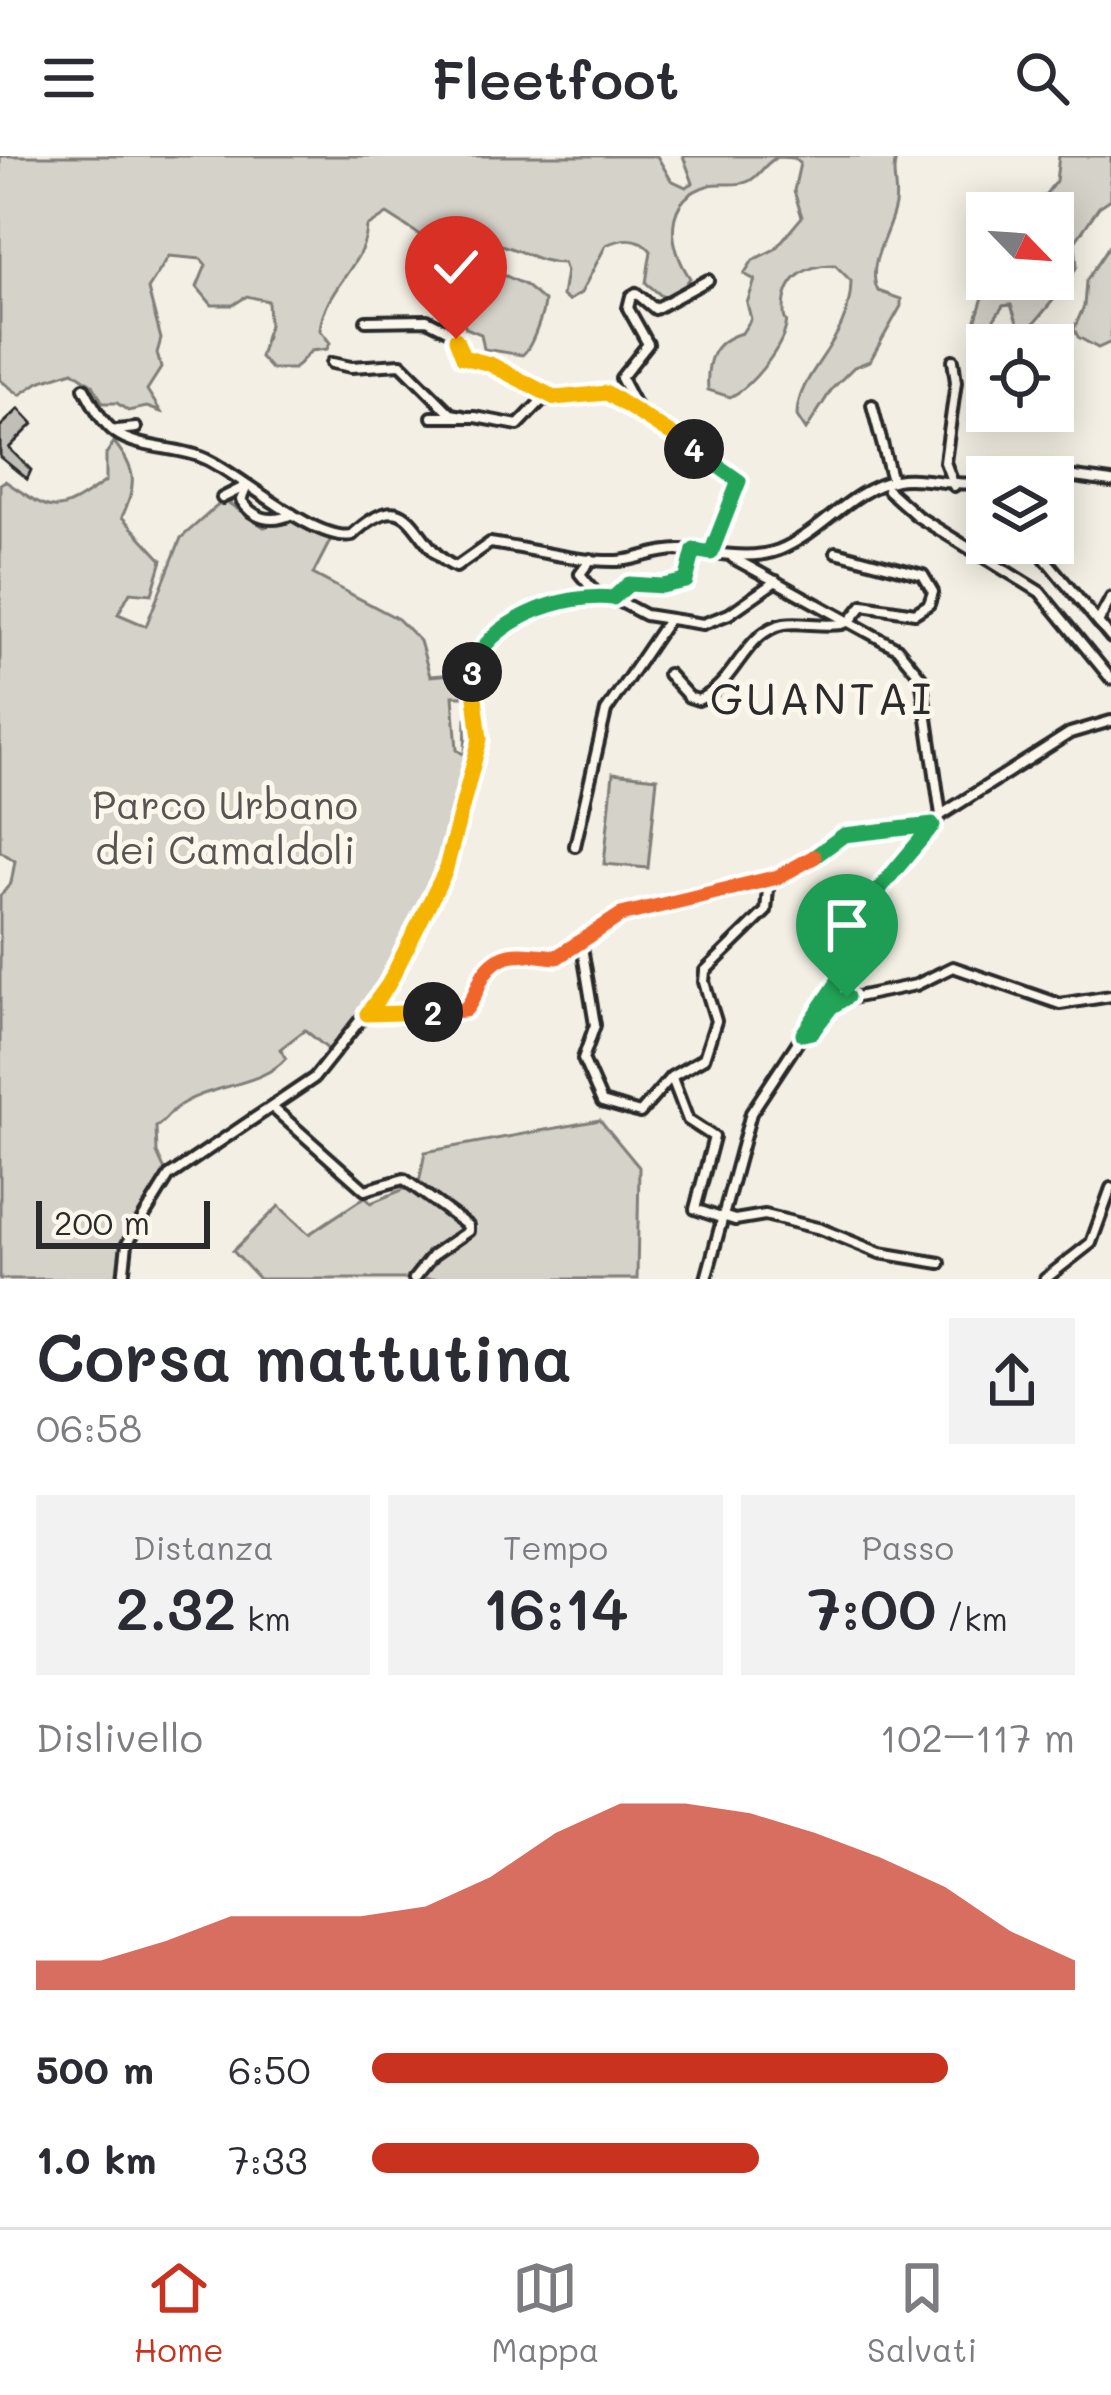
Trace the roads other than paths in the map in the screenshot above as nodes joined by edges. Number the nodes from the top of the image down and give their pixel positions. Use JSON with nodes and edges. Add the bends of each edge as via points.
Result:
{"nodes":[{"id":1,"x":708,"y":280,"type":"dead end"},
{"id":2,"x":366,"y":321,"type":"dead end"},
{"id":3,"x":953,"y":360,"type":"dead end"},
{"id":4,"x":332,"y":363,"type":"dead end"},
{"id":5,"x":84,"y":388,"type":"dead end"},
{"id":6,"x":555,"y":398,"type":"junction"},
{"id":7,"x":872,"y":405,"type":"dead end"},
{"id":8,"x":463,"y":416,"type":"junction"},
{"id":9,"x":641,"y":416,"type":"junction"},
{"id":10,"x":431,"y":417,"type":"dead end"},
{"id":11,"x":110,"y":428,"type":"junction"},
{"id":12,"x":136,"y":428,"type":"dead end"},
{"id":13,"x":1074,"y":476,"type":"edge"},
{"id":14,"x":1111,"y":482,"type":"edge"},
{"id":15,"x":248,"y":485,"type":"junction"},
{"id":16,"x":890,"y":485,"type":"junction"},
{"id":17,"x":966,"y":485,"type":"edge"},
{"id":18,"x":954,"y":486,"type":"junction"},
{"id":19,"x":222,"y":499,"type":"dead end"},
{"id":20,"x":293,"y":513,"type":"junction"},
{"id":21,"x":694,"y":550,"type":"junction"},
{"id":22,"x":836,"y":552,"type":"dead end"},
{"id":23,"x":711,"y":553,"type":"junction"},
{"id":24,"x":731,"y":557,"type":"junction"},
{"id":25,"x":591,"y":560,"type":"junction"},
{"id":26,"x":1050,"y":564,"type":"edge"},
{"id":27,"x":776,"y":581,"type":"junction"},
{"id":28,"x":596,"y":594,"type":"junction"},
{"id":29,"x":613,"y":598,"type":"junction"},
{"id":30,"x":1111,"y":598,"type":"edge"},
{"id":31,"x":668,"y":620,"type":"junction"},
{"id":32,"x":850,"y":621,"type":"junction"},
{"id":33,"x":1098,"y":622,"type":"junction"},
{"id":34,"x":1111,"y":638,"type":"edge"},
{"id":35,"x":668,"y":674,"type":"dead end"},
{"id":36,"x":1111,"y":679,"type":"edge"},
{"id":37,"x":1111,"y":721,"type":"edge"},
{"id":38,"x":941,"y":815,"type":"junction"},
{"id":39,"x":933,"y":825,"type":"junction"},
{"id":40,"x":575,"y":846,"type":"dead end"},
{"id":41,"x":769,"y":878,"type":"junction"},
{"id":42,"x":581,"y":941,"type":"junction"},
{"id":43,"x":1111,"y":995,"type":"edge"},
{"id":44,"x":367,"y":1014,"type":"junction"},
{"id":45,"x":803,"y":1034,"type":"junction"},
{"id":46,"x":671,"y":1077,"type":"junction"},
{"id":47,"x":273,"y":1108,"type":"junction"},
{"id":48,"x":1111,"y":1188,"type":"edge"},
{"id":49,"x":721,"y":1217,"type":"junction"},
{"id":50,"x":940,"y":1263,"type":"dead end"},
{"id":51,"x":124,"y":1279,"type":"edge"},
{"id":52,"x":415,"y":1279,"type":"edge"},
{"id":53,"x":706,"y":1279,"type":"edge"},
{"id":54,"x":1045,"y":1279,"type":"edge"}],
"edges":[{"from":1,"to":9,"type":"street","via":[[655,309],[636,293],[627,300],[648,344],[621,378]]},
{"from":2,"to":6,"type":"street","via":[[437,323],[455,334],[463,357]]},
{"from":3,"to":18,"type":"street","via":[[945,462]]},
{"from":4,"to":8,"type":"street","via":[[401,364],[451,414]]},
{"from":5,"to":11,"type":"street"},
{"from":6,"to":8,"type":"street","via":[[542,400],[518,425]]},
{"from":6,"to":9,"type":"street","via":[[607,393]]},
{"from":7,"to":16,"type":"street"},
{"from":8,"to":10,"type":"street"},
{"from":9,"to":23,"type":"street","via":[[737,478]]},
{"from":11,"to":12,"type":"street"},
{"from":11,"to":15,"type":"street","via":[[205,458]]},
{"from":13,"to":14,"type":"street"},
{"from":15,"to":19,"type":"street"},
{"from":15,"to":20,"type":"street"},
{"from":15,"to":20,"type":"street","via":[[242,500],[260,517]]},
{"from":16,"to":18,"type":"street"},
{"from":16,"to":24,"type":"street","via":[[864,488],[775,552]]},
{"from":16,"to":36,"type":"street","via":[[917,516],[1040,592]]},
{"from":17,"to":18,"type":"street"},
{"from":20,"to":25,"type":"street","via":[[347,537],[388,512],[419,528],[437,557],[456,567],[490,543]]},
{"from":21,"to":23,"type":"street"},
{"from":21,"to":25,"type":"street"},
{"from":21,"to":29,"type":"street","via":[[686,581],[629,584]]},
{"from":22,"to":32,"type":"street","via":[[914,570],[933,592],[921,611],[863,604]]},
{"from":23,"to":24,"type":"street"},
{"from":24,"to":27,"type":"street"},
{"from":25,"to":28,"type":"street","via":[[580,574]]},
{"from":26,"to":33,"type":"street"},
{"from":27,"to":31,"type":"street","via":[[710,623]]},
{"from":27,"to":32,"type":"street"},
{"from":28,"to":29,"type":"street"},
{"from":28,"to":44,"type":"street","via":[[511,623],[483,646],[475,661],[480,739],[445,872]]},
{"from":29,"to":31,"type":"street"},
{"from":30,"to":33,"type":"street"},
{"from":31,"to":40,"type":"street","via":[[606,711]]},
{"from":32,"to":35,"type":"street","via":[[778,626],[698,700]]},
{"from":32,"to":38,"type":"street","via":[[917,669]]},
{"from":33,"to":34,"type":"street"},
{"from":37,"to":38,"type":"street","via":[[1070,733]]},
{"from":38,"to":39,"type":"street"},
{"from":39,"to":41,"type":"street","via":[[844,835],[804,866]]},
{"from":39,"to":45,"type":"street","via":[[881,887],[836,985]]},
{"from":41,"to":42,"type":"street","via":[[621,915]]},
{"from":41,"to":46,"type":"street","via":[[766,911],[705,971],[716,1021],[704,1058]]},
{"from":42,"to":44,"type":"street","via":[[557,957],[502,955],[465,1010]]},
{"from":42,"to":46,"type":"street","via":[[595,1025],[584,1059],[602,1102],[640,1113]]},
{"from":43,"to":45,"type":"street","via":[[1060,1004],[953,967],[916,985],[847,997]]},
{"from":44,"to":47,"type":"street","via":[[314,1078]]},
{"from":45,"to":49,"type":"street","via":[[752,1113]]},
{"from":46,"to":49,"type":"street","via":[[688,1120],[714,1137],[694,1209]]},
{"from":47,"to":51,"type":"street","via":[[169,1176],[127,1244]]},
{"from":47,"to":52,"type":"street","via":[[364,1190],[404,1179],[468,1226]]},
{"from":48,"to":54,"type":"street","via":[[1091,1243]]},
{"from":49,"to":50,"type":"street","via":[[779,1219],[880,1253]]},
{"from":49,"to":53,"type":"street"}]}
